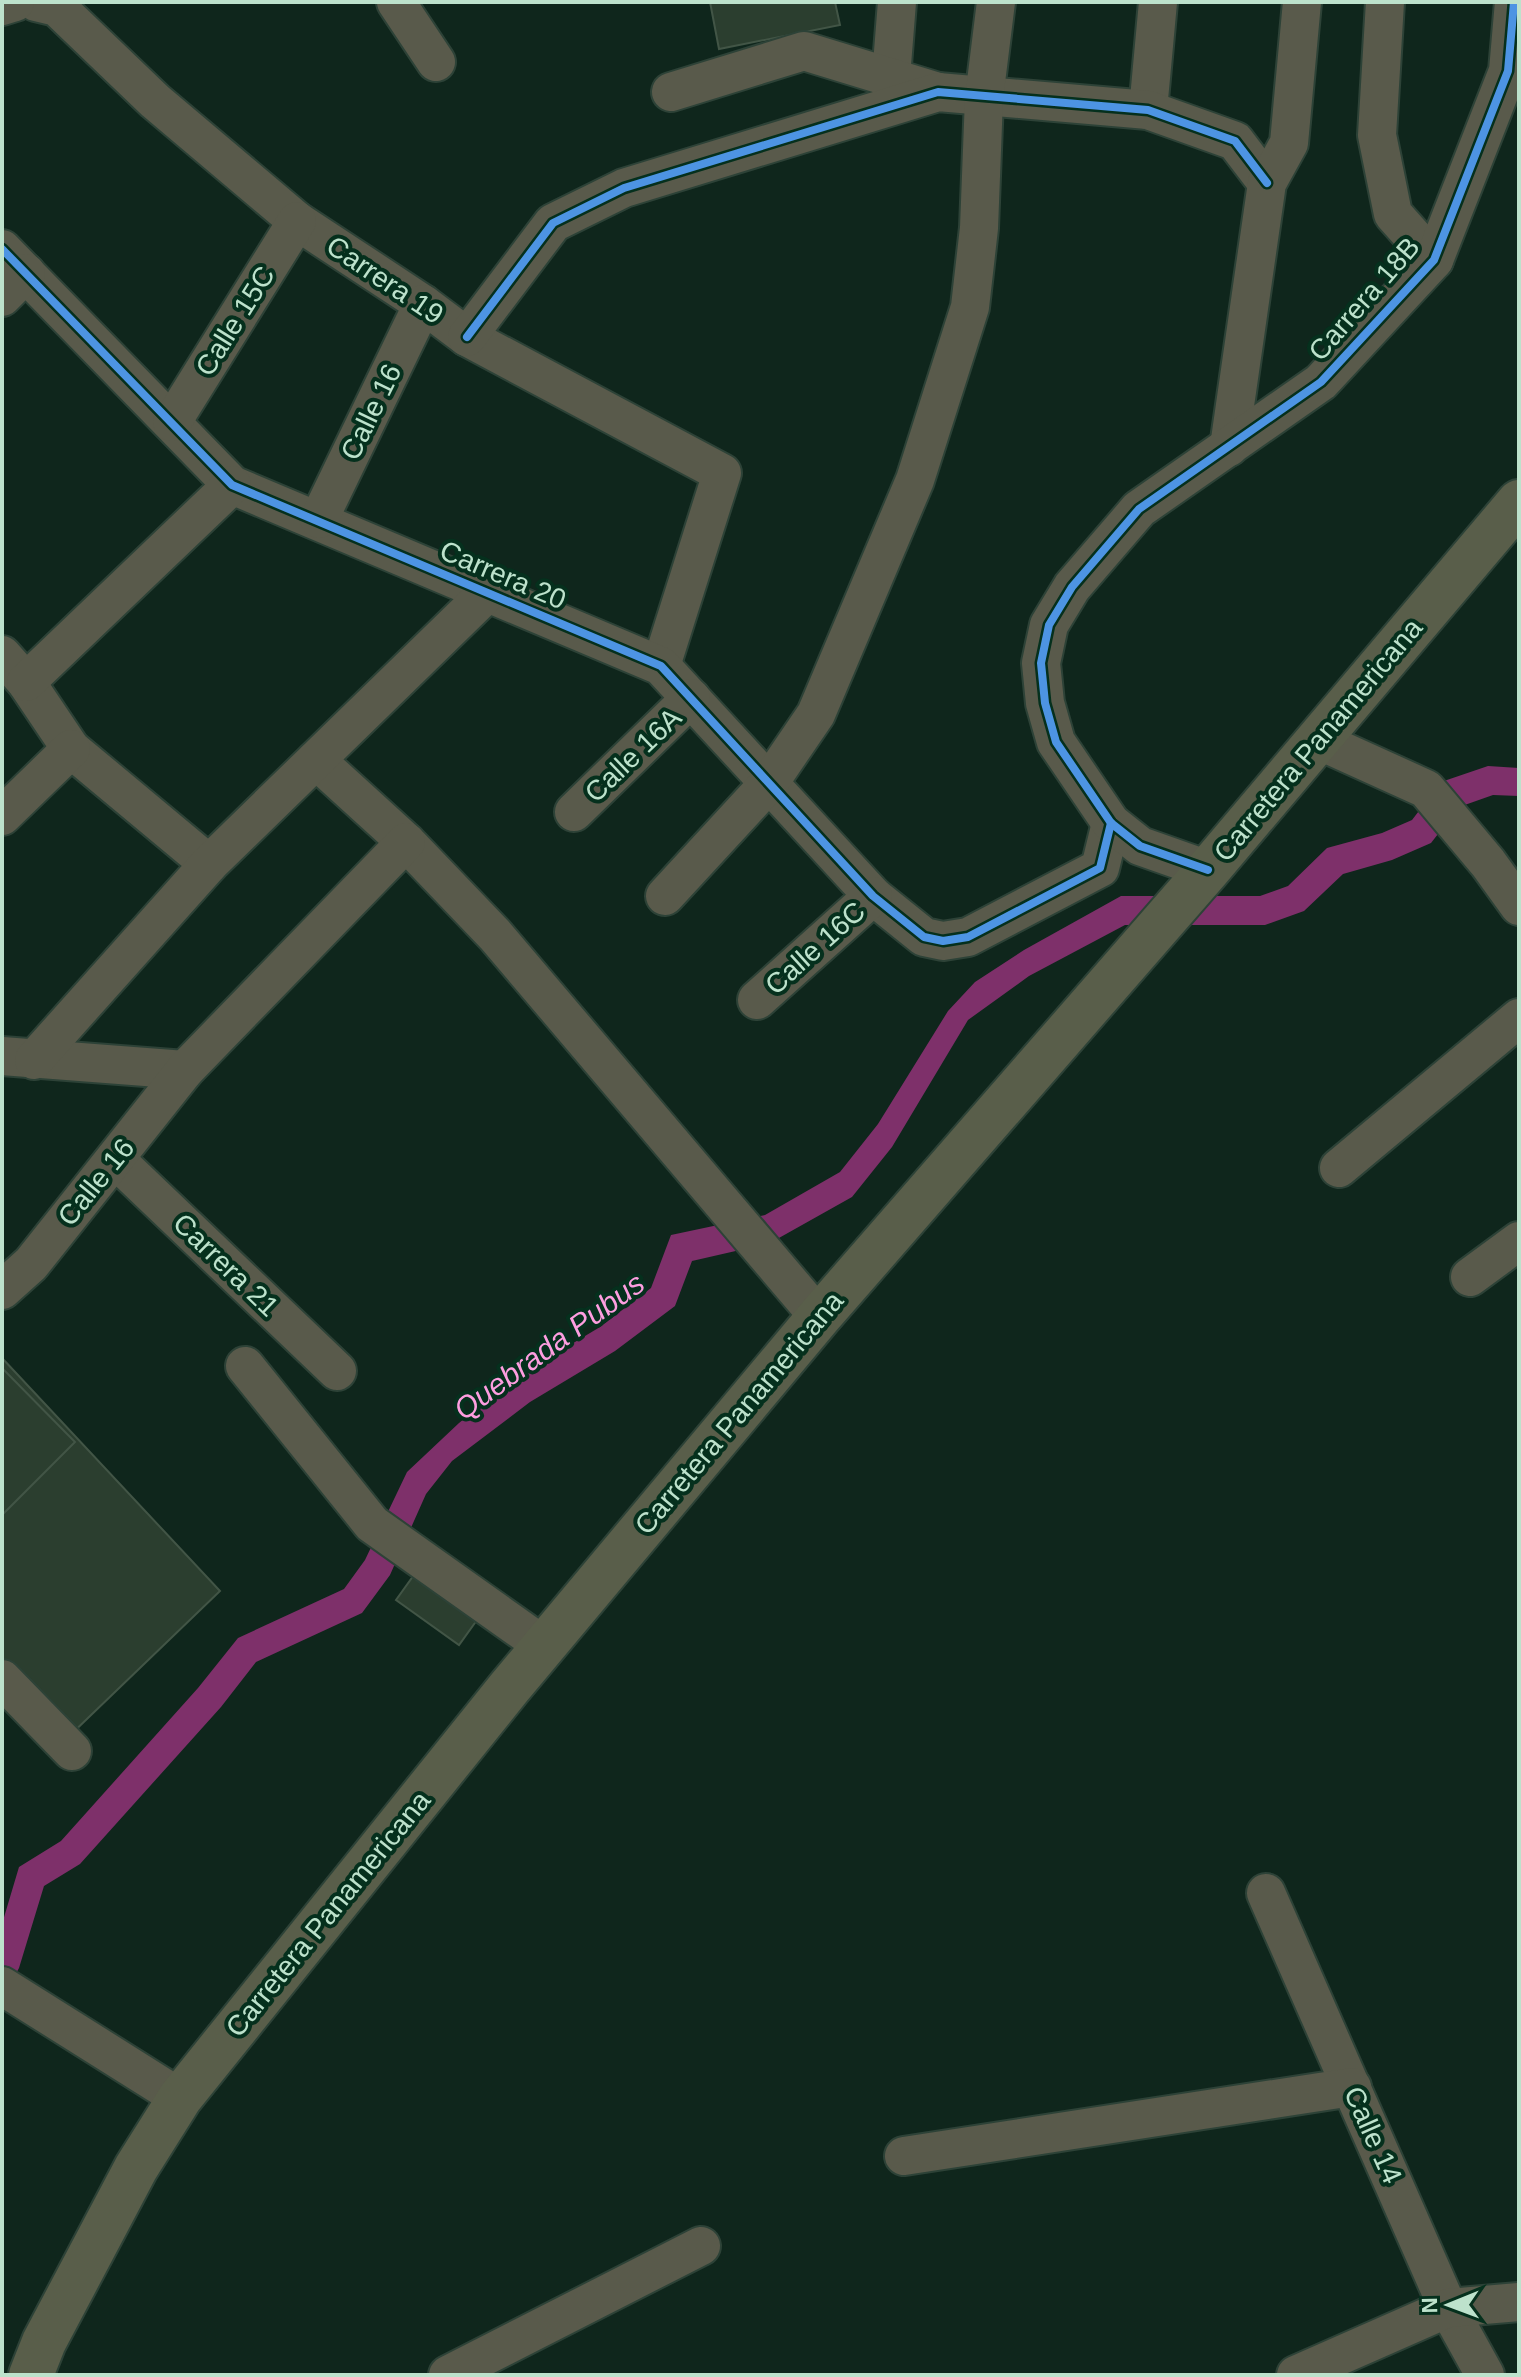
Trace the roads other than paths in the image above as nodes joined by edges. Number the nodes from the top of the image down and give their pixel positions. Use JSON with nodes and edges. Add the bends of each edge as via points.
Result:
{"nodes":[{"id":1,"x":15,"y":2,"type":"edge"},
{"id":2,"x":36,"y":2,"type":"edge"},
{"id":3,"x":396,"y":2,"type":"edge"},
{"id":4,"x":897,"y":2,"type":"edge"},
{"id":5,"x":996,"y":2,"type":"edge"},
{"id":6,"x":1158,"y":2,"type":"edge"},
{"id":7,"x":1302,"y":2,"type":"edge"},
{"id":8,"x":1385,"y":2,"type":"edge"},
{"id":9,"x":1514,"y":2,"type":"edge"},
{"id":10,"x":2,"y":6,"type":"edge"},
{"id":11,"x":436,"y":62,"type":"dead end"},
{"id":12,"x":891,"y":77,"type":"junction"},
{"id":13,"x":671,"y":92,"type":"dead end"},
{"id":14,"x":938,"y":92,"type":"junction"},
{"id":15,"x":984,"y":98,"type":"junction"},
{"id":16,"x":1148,"y":110,"type":"junction"},
{"id":17,"x":1267,"y":183,"type":"junction"},
{"id":18,"x":297,"y":221,"type":"junction"},
{"id":19,"x":1434,"y":260,"type":"junction"},
{"id":20,"x":10,"y":273,"type":"edge"},
{"id":21,"x":423,"y":304,"type":"junction"},
{"id":22,"x":467,"y":337,"type":"junction"},
{"id":23,"x":172,"y":422,"type":"junction"},
{"id":24,"x":1229,"y":447,"type":"junction"},
{"id":25,"x":232,"y":485,"type":"junction"},
{"id":26,"x":1519,"y":502,"type":"edge"},
{"id":27,"x":319,"y":519,"type":"junction"},
{"id":28,"x":487,"y":593,"type":"junction"},
{"id":29,"x":661,"y":666,"type":"junction"},
{"id":30,"x":14,"y":668,"type":"edge"},
{"id":31,"x":691,"y":698,"type":"junction"},
{"id":32,"x":1318,"y":740,"type":"junction"},
{"id":33,"x":71,"y":749,"type":"junction"},
{"id":34,"x":316,"y":760,"type":"junction"},
{"id":35,"x":769,"y":783,"type":"junction"},
{"id":36,"x":574,"y":812,"type":"dead end"},
{"id":37,"x":2,"y":816,"type":"edge"},
{"id":38,"x":1111,"y":823,"type":"junction"},
{"id":39,"x":406,"y":842,"type":"junction"},
{"id":40,"x":209,"y":864,"type":"junction"},
{"id":41,"x":1206,"y":871,"type":"junction"},
{"id":42,"x":665,"y":896,"type":"dead end"},
{"id":43,"x":873,"y":896,"type":"junction"},
{"id":44,"x":1519,"y":906,"type":"edge"},
{"id":45,"x":757,"y":1000,"type":"dead end"},
{"id":46,"x":1519,"y":1018,"type":"edge"},
{"id":47,"x":18,"y":1058,"type":"edge"},
{"id":48,"x":185,"y":1070,"type":"junction"},
{"id":49,"x":115,"y":1159,"type":"junction"},
{"id":50,"x":1339,"y":1168,"type":"dead end"},
{"id":51,"x":1519,"y":1241,"type":"edge"},
{"id":52,"x":1470,"y":1277,"type":"dead end"},
{"id":53,"x":2,"y":1290,"type":"edge"},
{"id":54,"x":819,"y":1317,"type":"junction"},
{"id":55,"x":245,"y":1366,"type":"dead end"},
{"id":56,"x":337,"y":1371,"type":"dead end"},
{"id":57,"x":544,"y":1646,"type":"junction"},
{"id":58,"x":2,"y":1679,"type":"edge"},
{"id":59,"x":72,"y":1751,"type":"dead end"},
{"id":60,"x":1266,"y":1893,"type":"dead end"},
{"id":61,"x":6,"y":1989,"type":"edge"},
{"id":62,"x":1352,"y":2087,"type":"junction"},
{"id":63,"x":180,"y":2098,"type":"junction"},
{"id":64,"x":904,"y":2156,"type":"dead end"},
{"id":65,"x":701,"y":2246,"type":"dead end"},
{"id":66,"x":1519,"y":2302,"type":"edge"},
{"id":67,"x":1448,"y":2308,"type":"junction"},
{"id":68,"x":31,"y":2375,"type":"edge"},
{"id":69,"x":448,"y":2375,"type":"edge"},
{"id":70,"x":1296,"y":2375,"type":"edge"},
{"id":71,"x":1485,"y":2375,"type":"edge"}],
"edges":[{"from":1,"to":10,"type":"street"},
{"from":2,"to":18,"type":"street","name":"Carrera 19","via":[[57,7],[155,101]]},
{"from":3,"to":11,"type":"street"},
{"from":4,"to":12,"type":"street"},
{"from":5,"to":15,"type":"street"},
{"from":6,"to":16,"type":"street"},
{"from":7,"to":17,"type":"street","via":[[1289,143]]},
{"from":8,"to":19,"type":"street","via":[[1377,135],[1393,214]]},
{"from":9,"to":19,"type":"street","name":"Carrera 18B","via":[[1508,71]]},
{"from":12,"to":13,"type":"street","via":[[804,51]]},
{"from":12,"to":14,"type":"street"},
{"from":14,"to":15,"type":"street"},
{"from":14,"to":22,"type":"street","via":[[624,188],[553,223]]},
{"from":15,"to":16,"type":"street"},
{"from":15,"to":35,"type":"street","via":[[970,307],[915,480],[816,714]]},
{"from":16,"to":17,"type":"street","via":[[1235,141]]},
{"from":17,"to":24,"type":"street"},
{"from":18,"to":21,"type":"street","name":"Carrera 19"},
{"from":18,"to":23,"type":"street","name":"Calle 15C"},
{"from":19,"to":24,"type":"street","name":"Carrera 18B","via":[[1321,382]]},
{"from":20,"to":23,"type":"street","name":"Carrera 20"},
{"from":21,"to":22,"type":"street","name":"Carrera 19"},
{"from":21,"to":27,"type":"street","name":"Calle 16"},
{"from":22,"to":29,"type":"street","name":"Carrera 19","via":[[722,473]]},
{"from":23,"to":25,"type":"street","name":"Carrera 20"},
{"from":24,"to":38,"type":"street","name":"Carrera 18B","via":[[1139,509],[1072,587],[1049,625],[1041,663],[1056,742]]},
{"from":25,"to":27,"type":"street","name":"Carrera 20"},
{"from":25,"to":30,"type":"street"},
{"from":26,"to":32,"type":"highway","name":"Carretera Panamericana"},
{"from":27,"to":28,"type":"street","name":"Carrera 20"},
{"from":28,"to":29,"type":"street","name":"Carrera 20"},
{"from":28,"to":34,"type":"street"},
{"from":29,"to":31,"type":"street","name":"Carrera 20"},
{"from":30,"to":33,"type":"street"},
{"from":31,"to":35,"type":"street","name":"Carrera 20"},
{"from":31,"to":36,"type":"street","name":"Calle 16A"},
{"from":32,"to":41,"type":"highway","name":"Carretera Panamericana"},
{"from":32,"to":44,"type":"street","via":[[1426,789]]},
{"from":33,"to":37,"type":"street"},
{"from":33,"to":40,"type":"street"},
{"from":34,"to":39,"type":"street"},
{"from":34,"to":40,"type":"street"},
{"from":35,"to":42,"type":"street"},
{"from":35,"to":43,"type":"street","name":"Carrera 20"},
{"from":38,"to":41,"type":"street","name":"Carrera 18B","via":[[1140,846]]},
{"from":38,"to":43,"type":"street","name":"Carrera 20","via":[[1100,868],[968,937],[924,937]]},
{"from":39,"to":48,"type":"street","name":"Calle 16"},
{"from":39,"to":54,"type":"street","via":[[495,935]]},
{"from":40,"to":47,"type":"street"},
{"from":41,"to":54,"type":"highway","name":"Carretera Panamericana"},
{"from":43,"to":45,"type":"street","name":"Calle 16C"},
{"from":46,"to":50,"type":"street"},
{"from":47,"to":48,"type":"street"},
{"from":48,"to":49,"type":"street","name":"Calle 16"},
{"from":49,"to":53,"type":"street","name":"Calle 16","via":[[31,1264]]},
{"from":49,"to":56,"type":"street","name":"Carrera 21"},
{"from":51,"to":52,"type":"street"},
{"from":54,"to":57,"type":"highway","name":"Carretera Panamericana"},
{"from":55,"to":57,"type":"street","via":[[392,1538]]},
{"from":57,"to":63,"type":"highway","name":"Carretera Panamericana"},
{"from":58,"to":59,"type":"street"},
{"from":60,"to":62,"type":"street","name":"Calle 14"},
{"from":61,"to":63,"type":"street"},
{"from":62,"to":64,"type":"street"},
{"from":62,"to":67,"type":"street","name":"Calle 14"},
{"from":63,"to":68,"type":"highway","name":"Carretera Panamericana","via":[[136,2168]]},
{"from":65,"to":69,"type":"street"},
{"from":66,"to":67,"type":"street"},
{"from":67,"to":70,"type":"street"},
{"from":67,"to":71,"type":"street","name":"Calle 14"}]}
